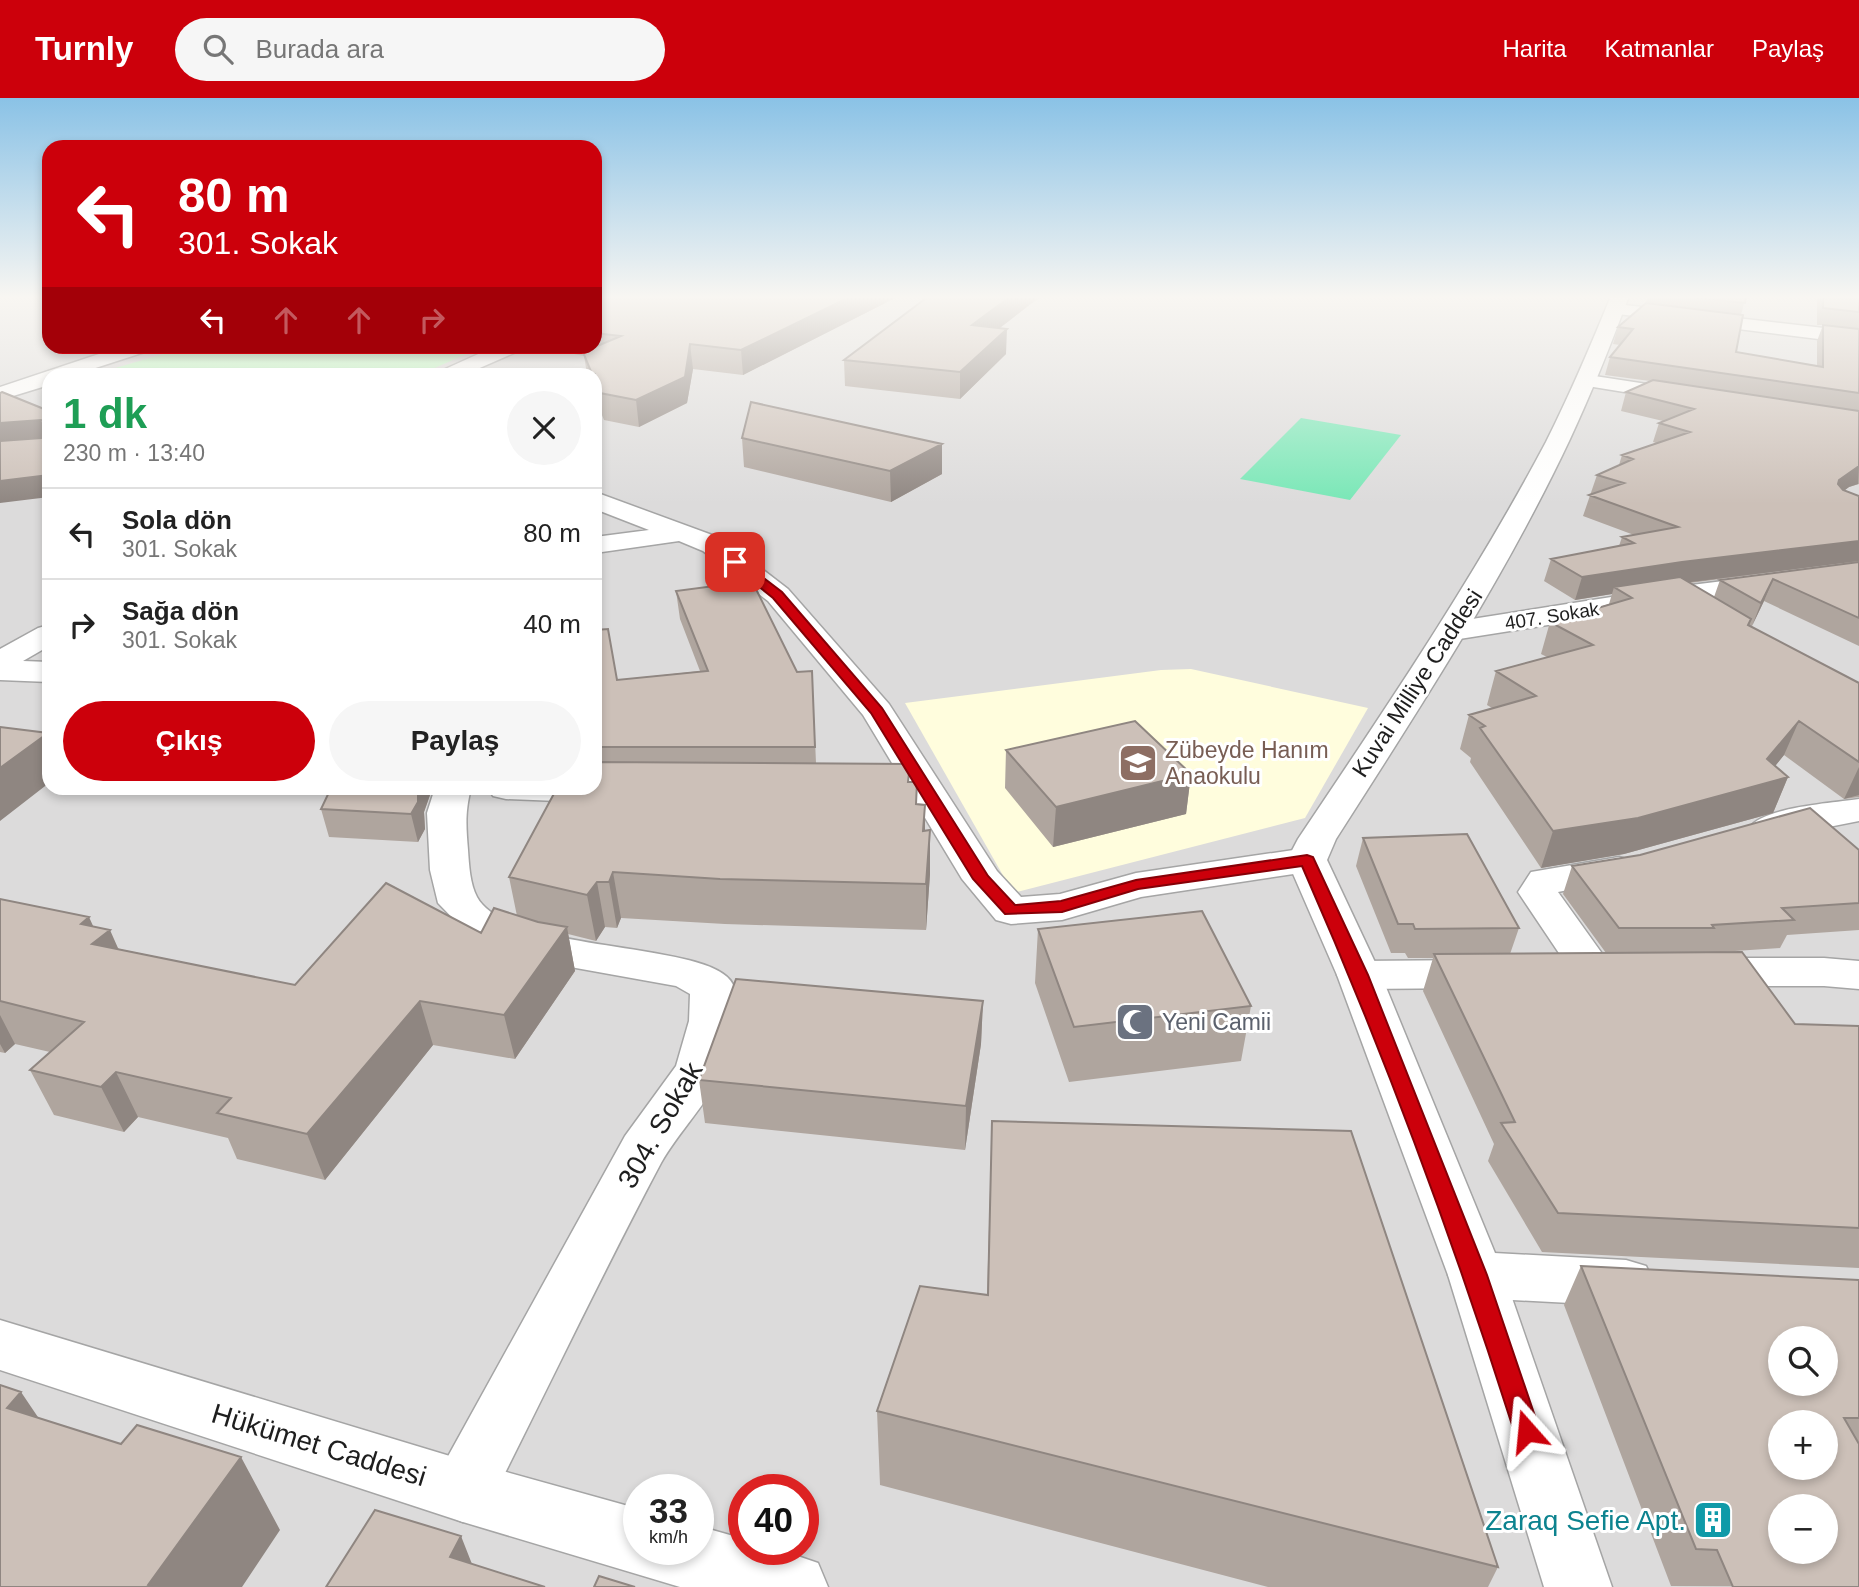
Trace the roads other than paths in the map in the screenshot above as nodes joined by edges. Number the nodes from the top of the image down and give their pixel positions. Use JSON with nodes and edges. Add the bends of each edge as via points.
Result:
{"nodes":[{"id":1,"x":1594,"y":365,"type":"edge"},
{"id":2,"x":42,"y":380,"type":"edge"},
{"id":3,"x":1588,"y":381,"type":"junction"},
{"id":4,"x":0,"y":394,"type":"edge"},
{"id":5,"x":1710,"y":400,"type":"edge"},
{"id":6,"x":602,"y":503,"type":"edge"},
{"id":7,"x":684,"y":533,"type":"junction"},
{"id":8,"x":602,"y":544,"type":"edge"},
{"id":9,"x":1859,"y":572,"type":"edge"},
{"id":10,"x":1675,"y":596,"type":"junction"},
{"id":11,"x":1710,"y":617,"type":"edge"},
{"id":12,"x":1453,"y":631,"type":"junction"},
{"id":13,"x":42,"y":638,"type":"edge"},
{"id":14,"x":0,"y":668,"type":"edge"},
{"id":15,"x":42,"y":672,"type":"edge"},
{"id":16,"x":602,"y":791,"type":"edge"},
{"id":17,"x":638,"y":792,"type":"edge"},
{"id":18,"x":888,"y":792,"type":"edge"},
{"id":19,"x":928,"y":792,"type":"junction"},
{"id":20,"x":451,"y":795,"type":"edge"},
{"id":21,"x":1859,"y":810,"type":"edge"},
{"id":22,"x":1729,"y":839,"type":"edge"},
{"id":23,"x":1307,"y":860,"type":"junction"},
{"id":24,"x":1654,"y":860,"type":"edge"},
{"id":25,"x":1590,"y":973,"type":"junction"},
{"id":26,"x":1359,"y":975,"type":"junction"},
{"id":27,"x":1859,"y":975,"type":"edge"},
{"id":28,"x":1476,"y":1275,"type":"junction"},
{"id":29,"x":1667,"y":1285,"type":"edge"},
{"id":30,"x":0,"y":1345,"type":"edge"},
{"id":31,"x":463,"y":1491,"type":"junction"},
{"id":32,"x":623,"y":1537,"type":"edge"},
{"id":33,"x":714,"y":1564,"type":"edge"},
{"id":34,"x":794,"y":1587,"type":"edge"},
{"id":35,"x":1578,"y":1587,"type":"edge"}],
"edges":[{"from":1,"to":3,"type":"street","name":"Kuvai Milliye Caddesi"},
{"from":2,"to":4,"type":"street"},
{"from":3,"to":5,"type":"street"},
{"from":3,"to":12,"type":"street","name":"Kuvai Milliye Caddesi","via":[[1495,561]]},
{"from":6,"to":7,"type":"street"},
{"from":7,"to":8,"type":"street"},
{"from":7,"to":19,"type":"street","via":[[713,545],[778,595],[877,711]]},
{"from":9,"to":10,"type":"street","name":"407. Sokak"},
{"from":10,"to":11,"type":"street"},
{"from":10,"to":12,"type":"street","name":"407. Sokak"},
{"from":12,"to":23,"type":"street","name":"Kuvai Milliye Caddesi"},
{"from":13,"to":14,"type":"street","via":[[15,652]]},
{"from":14,"to":15,"type":"street"},
{"from":16,"to":17,"type":"street"},
{"from":18,"to":19,"type":"street"},
{"from":19,"to":23,"type":"street","via":[[982,879],[1011,911],[1062,907],[1136,885]]},
{"from":20,"to":31,"type":"street","name":"304. Sokak","via":[[446,813],[458,904],[487,929],[548,949],[688,974],[712,987],[712,1021],[698,1070],[643,1150]]},
{"from":21,"to":22,"type":"street","via":[[1792,821]]},
{"from":23,"to":26,"type":"street"},
{"from":24,"to":25,"type":"street","via":[[1545,881],[1538,892]]},
{"from":25,"to":26,"type":"street"},
{"from":25,"to":27,"type":"street"},
{"from":26,"to":28,"type":"street"},
{"from":28,"to":29,"type":"street"},
{"from":28,"to":35,"type":"street"},
{"from":30,"to":31,"type":"street","name":"Hükümet Caddesi"},
{"from":31,"to":32,"type":"street","name":"Hükümet Caddesi"},
{"from":33,"to":34,"type":"street"}]}
